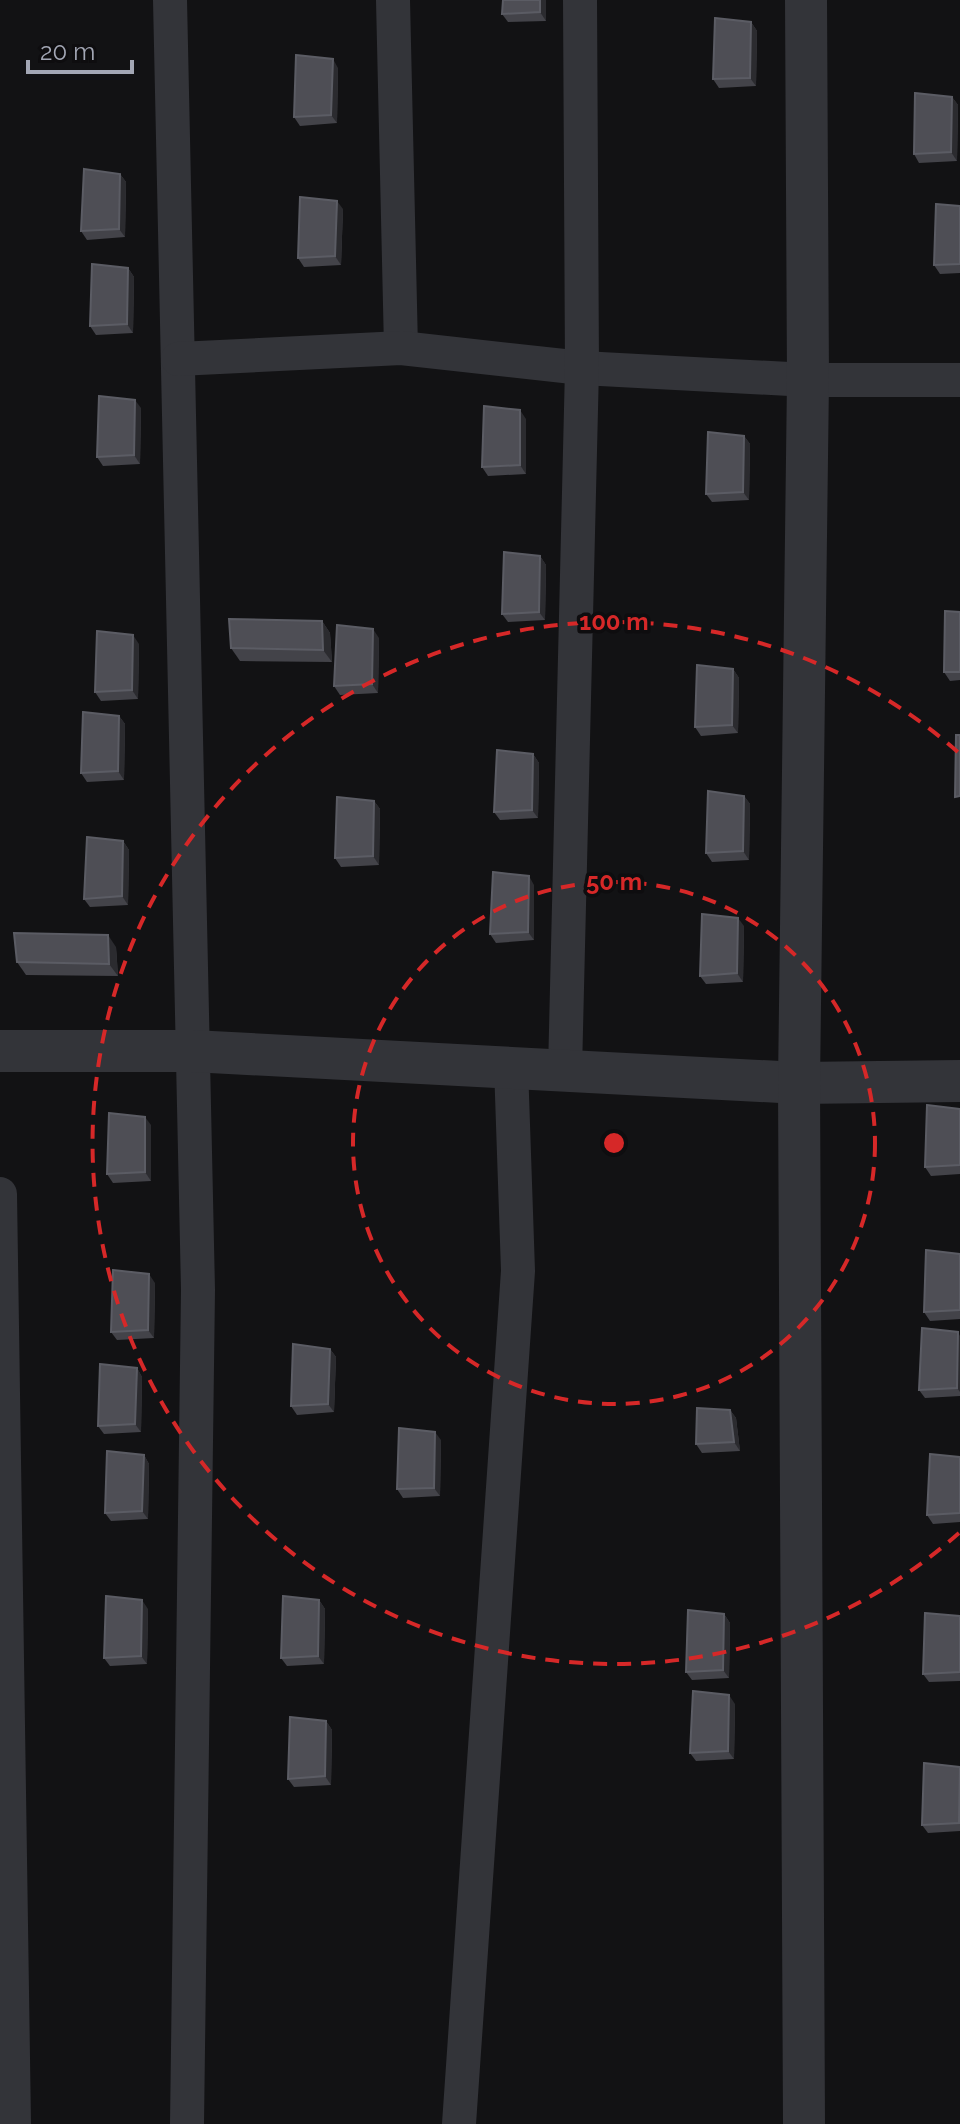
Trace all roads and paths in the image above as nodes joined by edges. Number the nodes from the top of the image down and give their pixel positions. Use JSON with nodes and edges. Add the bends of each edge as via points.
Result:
{"nodes":[{"id":1,"x":170,"y":0,"type":"edge"},
{"id":2,"x":393,"y":0,"type":"edge"},
{"id":3,"x":580,"y":0,"type":"edge"},
{"id":4,"x":806,"y":0,"type":"edge"},
{"id":5,"x":401,"y":348,"type":"junction"},
{"id":6,"x":178,"y":359,"type":"junction"},
{"id":7,"x":582,"y":368,"type":"junction"},
{"id":8,"x":808,"y":380,"type":"junction"},
{"id":9,"x":960,"y":380,"type":"edge"},
{"id":10,"x":0,"y":1051,"type":"edge"},
{"id":11,"x":192,"y":1051,"type":"junction"},
{"id":12,"x":511,"y":1066,"type":"junction"},
{"id":13,"x":565,"y":1071,"type":"junction"},
{"id":14,"x":960,"y":1081,"type":"edge"},
{"id":15,"x":799,"y":1083,"type":"junction"},
{"id":16,"x":0,"y":1194,"type":"edge"},
{"id":17,"x":14,"y":2124,"type":"edge"},
{"id":18,"x":187,"y":2124,"type":"edge"},
{"id":19,"x":459,"y":2124,"type":"edge"},
{"id":20,"x":804,"y":2124,"type":"edge"}],
"edges":[{"from":1,"to":6,"type":"street"},
{"from":2,"to":5,"type":"street"},
{"from":3,"to":7,"type":"street"},
{"from":4,"to":8,"type":"street"},
{"from":5,"to":6,"type":"street"},
{"from":5,"to":7,"type":"street"},
{"from":6,"to":11,"type":"street"},
{"from":7,"to":8,"type":"street"},
{"from":7,"to":13,"type":"street"},
{"from":8,"to":9,"type":"street"},
{"from":8,"to":15,"type":"street"},
{"from":10,"to":11,"type":"street"},
{"from":11,"to":12,"type":"street"},
{"from":11,"to":18,"type":"street","via":[[198,1290]]},
{"from":12,"to":13,"type":"street"},
{"from":12,"to":19,"type":"street","via":[[518,1271]]},
{"from":13,"to":15,"type":"street"},
{"from":14,"to":15,"type":"street"},
{"from":15,"to":20,"type":"street"},
{"from":16,"to":17,"type":"street"}]}
